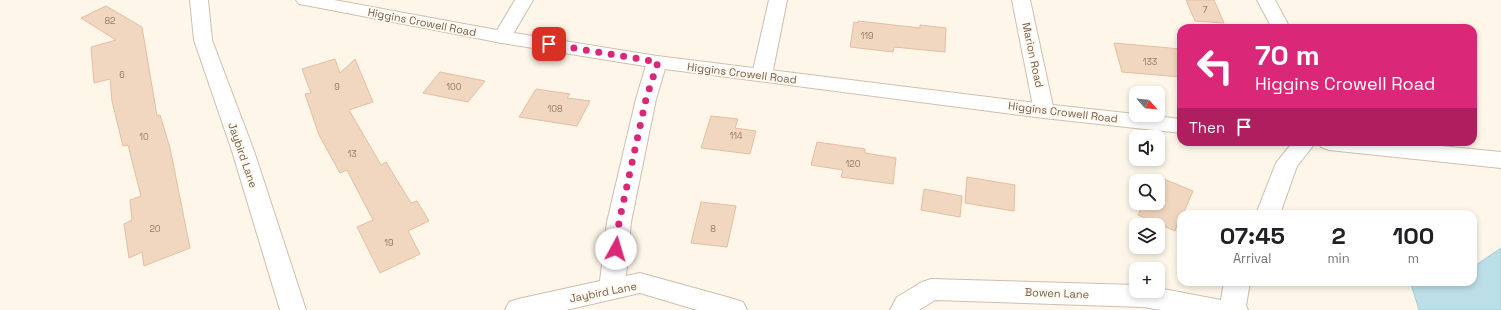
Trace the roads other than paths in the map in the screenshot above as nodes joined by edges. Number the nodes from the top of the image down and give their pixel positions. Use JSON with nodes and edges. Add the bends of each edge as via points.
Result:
{"nodes":[{"id":1,"x":199,"y":0,"type":"edge"},
{"id":2,"x":305,"y":0,"type":"edge"},
{"id":3,"x":524,"y":0,"type":"edge"},
{"id":4,"x":778,"y":0,"type":"edge"},
{"id":5,"x":1021,"y":0,"type":"edge"},
{"id":6,"x":1266,"y":0,"type":"edge"},
{"id":7,"x":1279,"y":24,"type":"edge"},
{"id":8,"x":502,"y":37,"type":"junction"},
{"id":9,"x":658,"y":62,"type":"junction"},
{"id":10,"x":762,"y":75,"type":"junction"},
{"id":11,"x":1044,"y":111,"type":"junction"},
{"id":12,"x":1177,"y":126,"type":"edge"},
{"id":13,"x":1302,"y":146,"type":"edge"},
{"id":14,"x":1373,"y":146,"type":"edge"},
{"id":15,"x":1501,"y":160,"type":"edge"},
{"id":16,"x":1269,"y":210,"type":"edge"},
{"id":17,"x":1236,"y":286,"type":"edge"},
{"id":18,"x":612,"y":289,"type":"junction"},
{"id":19,"x":293,"y":310,"type":"edge"},
{"id":20,"x":518,"y":310,"type":"edge"},
{"id":21,"x":734,"y":310,"type":"edge"},
{"id":22,"x":902,"y":310,"type":"edge"},
{"id":23,"x":1218,"y":310,"type":"edge"},
{"id":24,"x":1235,"y":310,"type":"edge"}],
"edges":[{"from":1,"to":19,"type":"street","name":"Jaybird Lane","via":[[203,40],[243,151]]},
{"from":2,"to":8,"type":"street","name":"Higgins Crowell Road"},
{"from":3,"to":8,"type":"street"},
{"from":4,"to":10,"type":"street"},
{"from":5,"to":11,"type":"street","name":"Marion Road"},
{"from":6,"to":7,"type":"street"},
{"from":8,"to":9,"type":"street","name":"Higgins Crowell Road"},
{"from":9,"to":10,"type":"street","name":"Higgins Crowell Road"},
{"from":9,"to":18,"type":"street","via":[[646,99],[619,222]]},
{"from":10,"to":11,"type":"street","name":"Higgins Crowell Road"},
{"from":11,"to":12,"type":"street","name":"Higgins Crowell Road"},
{"from":13,"to":16,"type":"street","via":[[1287,163]]},
{"from":14,"to":15,"type":"street"},
{"from":17,"to":24,"type":"street","via":[[1233,306]]},
{"from":18,"to":20,"type":"street","name":"Jaybird Lane"},
{"from":18,"to":21,"type":"street","name":"Jaybird Lane","via":[[640,283]]},
{"from":22,"to":23,"type":"street","name":"Bowen Lane","via":[[931,289],[1144,296]]}]}
